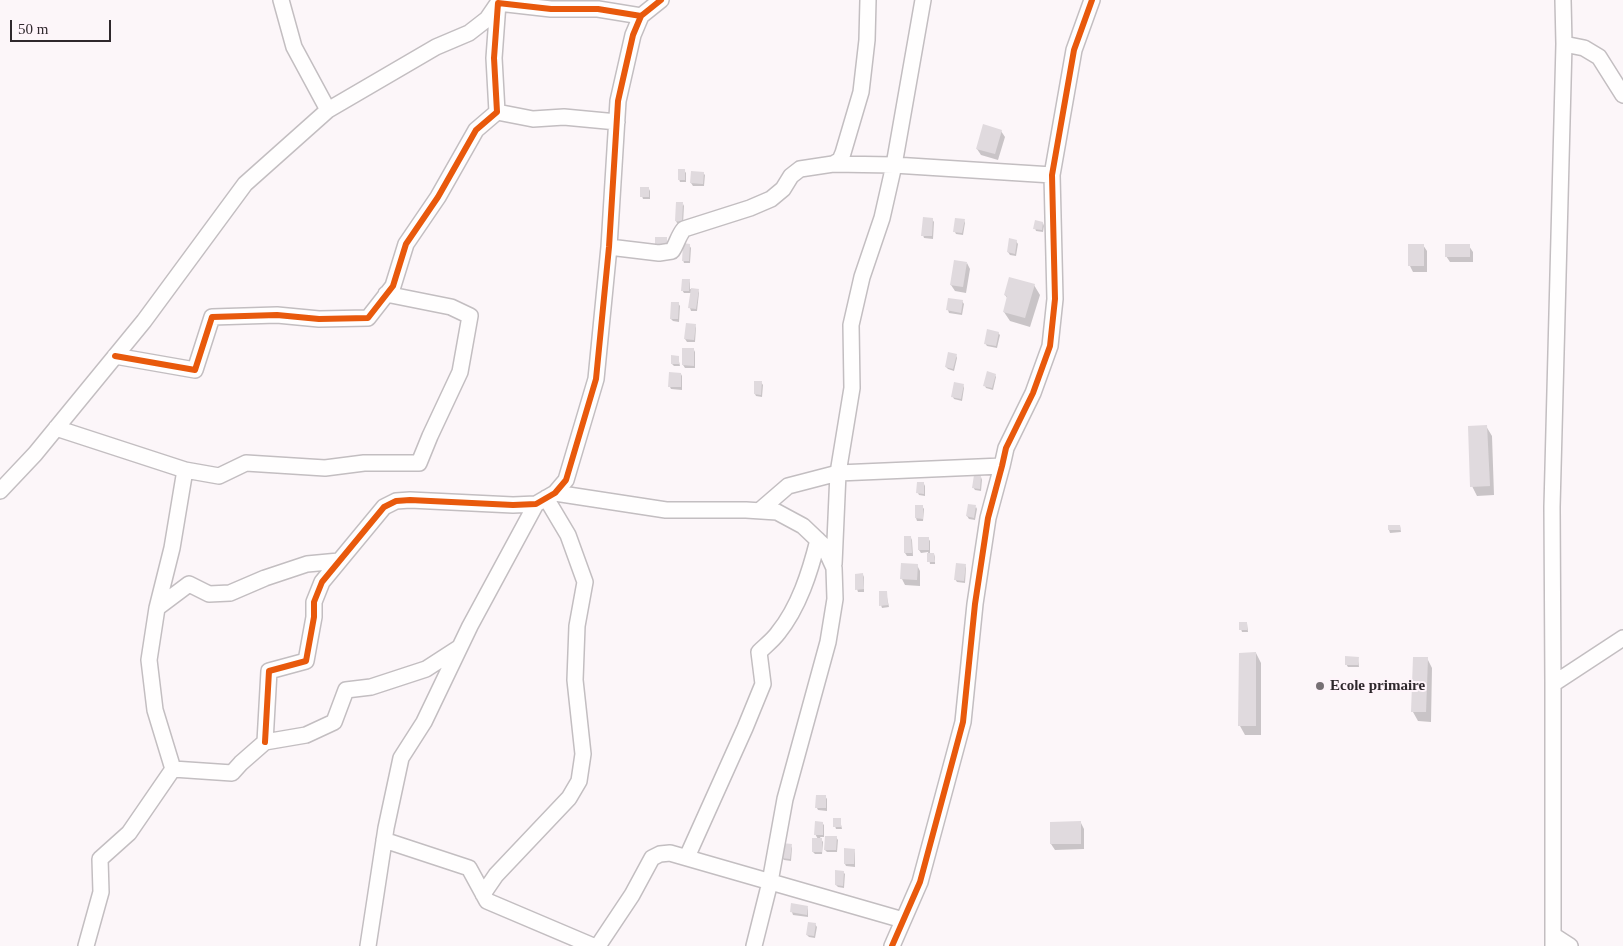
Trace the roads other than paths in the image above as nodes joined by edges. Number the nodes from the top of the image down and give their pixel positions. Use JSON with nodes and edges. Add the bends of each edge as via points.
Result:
{"nodes":[{"id":1,"x":281,"y":0,"type":"edge"},
{"id":2,"x":661,"y":0,"type":"edge"},
{"id":3,"x":868,"y":0,"type":"edge"},
{"id":4,"x":923,"y":0,"type":"edge"},
{"id":5,"x":1092,"y":0,"type":"edge"},
{"id":6,"x":1563,"y":0,"type":"edge"},
{"id":7,"x":499,"y":2,"type":"edge"},
{"id":8,"x":641,"y":16,"type":"junction"},
{"id":9,"x":1564,"y":44,"type":"junction"},
{"id":10,"x":1623,"y":95,"type":"edge"},
{"id":11,"x":328,"y":110,"type":"junction"},
{"id":12,"x":497,"y":112,"type":"junction"},
{"id":13,"x":617,"y":122,"type":"junction"},
{"id":14,"x":833,"y":164,"type":"junction"},
{"id":15,"x":894,"y":165,"type":"junction"},
{"id":16,"x":1052,"y":175,"type":"junction"},
{"id":17,"x":609,"y":247,"type":"junction"},
{"id":18,"x":386,"y":294,"type":"junction"},
{"id":19,"x":115,"y":356,"type":"junction"},
{"id":20,"x":56,"y":428,"type":"junction"},
{"id":21,"x":1002,"y":466,"type":"junction"},
{"id":22,"x":185,"y":470,"type":"junction"},
{"id":23,"x":838,"y":473,"type":"junction"},
{"id":24,"x":0,"y":491,"type":"edge"},
{"id":25,"x":546,"y":498,"type":"junction"},
{"id":26,"x":759,"y":511,"type":"junction"},
{"id":27,"x":818,"y":540,"type":"junction"},
{"id":28,"x":339,"y":561,"type":"junction"},
{"id":29,"x":834,"y":568,"type":"junction"},
{"id":30,"x":157,"y":608,"type":"junction"},
{"id":31,"x":1623,"y":638,"type":"edge"},
{"id":32,"x":460,"y":647,"type":"junction"},
{"id":33,"x":1553,"y":684,"type":"junction"},
{"id":34,"x":265,"y":742,"type":"junction"},
{"id":35,"x":173,"y":768,"type":"junction"},
{"id":36,"x":384,"y":840,"type":"junction"},
{"id":37,"x":687,"y":857,"type":"junction"},
{"id":38,"x":770,"y":882,"type":"junction"},
{"id":39,"x":483,"y":894,"type":"junction"},
{"id":40,"x":903,"y":920,"type":"junction"},
{"id":41,"x":1553,"y":940,"type":"edge"},
{"id":42,"x":86,"y":946,"type":"edge"},
{"id":43,"x":368,"y":946,"type":"edge"},
{"id":44,"x":593,"y":946,"type":"edge"},
{"id":45,"x":598,"y":946,"type":"edge"},
{"id":46,"x":754,"y":946,"type":"edge"},
{"id":47,"x":892,"y":946,"type":"edge"},
{"id":48,"x":1570,"y":946,"type":"edge"}],
"edges":[{"from":1,"to":11,"type":"street","via":[[294,47]]},
{"from":2,"to":8,"type":"street"},
{"from":3,"to":14,"type":"street","via":[[861,92],[843,153]]},
{"from":4,"to":15,"type":"street"},
{"from":5,"to":16,"type":"street","via":[[1074,50]]},
{"from":6,"to":9,"type":"street"},
{"from":7,"to":8,"type":"street","via":[[551,9],[598,9]]},
{"from":7,"to":11,"type":"street","via":[[487,18],[469,33],[436,47]]},
{"from":7,"to":12,"type":"street","via":[[494,58]]},
{"from":8,"to":13,"type":"street","via":[[633,35],[618,101]]},
{"from":9,"to":10,"type":"street","via":[[1584,48],[1599,57]]},
{"from":9,"to":33,"type":"street","via":[[1552,507]]},
{"from":11,"to":19,"type":"street","via":[[245,184]]},
{"from":12,"to":13,"type":"street","via":[[533,119],[564,117]]},
{"from":12,"to":18,"type":"street","via":[[476,130],[438,197],[406,244],[392,286]]},
{"from":13,"to":17,"type":"street"},
{"from":14,"to":15,"type":"street"},
{"from":14,"to":17,"type":"street","via":[[800,168],[771,199],[684,230],[672,251]]},
{"from":15,"to":16,"type":"street"},
{"from":15,"to":23,"type":"street","via":[[851,325],[852,388]]},
{"from":16,"to":21,"type":"street","via":[[1055,299],[1050,346],[1033,393],[1006,448]]},
{"from":17,"to":25,"type":"street","via":[[596,379],[566,480]]},
{"from":18,"to":19,"type":"street","via":[[368,318],[212,317],[195,370]]},
{"from":18,"to":22,"type":"street","via":[[451,307],[470,316],[460,372],[419,463],[364,463],[325,468],[246,463],[219,476]]},
{"from":19,"to":20,"type":"street"},
{"from":20,"to":22,"type":"street"},
{"from":20,"to":24,"type":"street"},
{"from":21,"to":23,"type":"street"},
{"from":21,"to":40,"type":"street","via":[[988,518],[963,722],[920,882]]},
{"from":22,"to":30,"type":"street","via":[[172,548]]},
{"from":23,"to":26,"type":"street","via":[[788,486]]},
{"from":23,"to":29,"type":"street"},
{"from":25,"to":26,"type":"street","via":[[666,510]]},
{"from":25,"to":28,"type":"street","via":[[513,505],[396,501],[384,507]]},
{"from":25,"to":32,"type":"street"},
{"from":25,"to":39,"type":"street","via":[[568,535],[585,582],[576,626],[575,680],[583,754],[579,781],[569,798],[496,875]]},
{"from":26,"to":27,"type":"street","via":[[777,512],[803,526]]},
{"from":27,"to":29,"type":"street"},
{"from":27,"to":37,"type":"street","via":[[811,568],[791,614],[778,634],[759,652],[762,684]]},
{"from":28,"to":30,"type":"street","via":[[307,564],[230,593],[209,594],[189,584]]},
{"from":28,"to":34,"type":"street","via":[[322,582],[314,602],[306,661],[269,671]]},
{"from":29,"to":38,"type":"street","via":[[835,599],[828,642],[785,799]]},
{"from":30,"to":35,"type":"street","via":[[149,660],[155,710]]},
{"from":31,"to":33,"type":"street"},
{"from":32,"to":34,"type":"street","via":[[426,669],[371,687],[346,690],[334,722],[306,735]]},
{"from":32,"to":36,"type":"street","via":[[424,722],[401,758]]},
{"from":33,"to":41,"type":"street"},
{"from":34,"to":35,"type":"street","via":[[232,773]]},
{"from":35,"to":42,"type":"street","via":[[129,833],[100,859],[101,892]]},
{"from":36,"to":39,"type":"street","via":[[469,868]]},
{"from":36,"to":43,"type":"street"},
{"from":37,"to":38,"type":"street"},
{"from":37,"to":45,"type":"street","via":[[670,852],[652,858]]},
{"from":38,"to":40,"type":"street"},
{"from":38,"to":46,"type":"street"},
{"from":39,"to":44,"type":"street","via":[[487,901]]},
{"from":40,"to":47,"type":"street"},
{"from":41,"to":48,"type":"street"}]}
